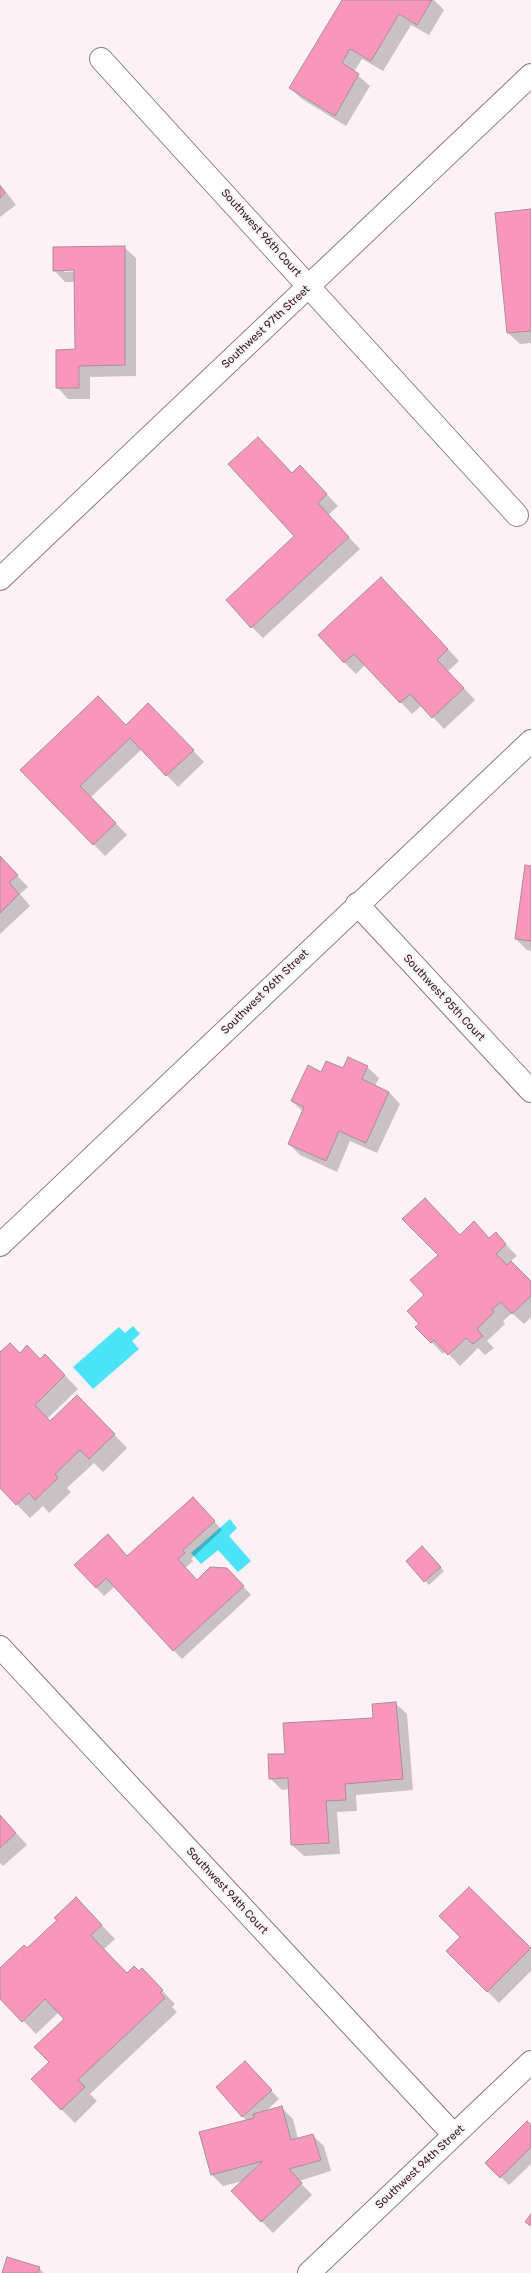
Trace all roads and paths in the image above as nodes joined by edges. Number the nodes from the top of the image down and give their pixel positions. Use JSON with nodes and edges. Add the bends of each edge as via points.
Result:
{"nodes":[{"id":1,"x":102,"y":59,"type":"dead end"},
{"id":2,"x":531,"y":75,"type":"edge"},
{"id":3,"x":310,"y":286,"type":"junction"},
{"id":4,"x":517,"y":515,"type":"dead end"},
{"id":5,"x":0,"y":579,"type":"edge"},
{"id":6,"x":531,"y":741,"type":"edge"},
{"id":7,"x":357,"y":904,"type":"junction"},
{"id":8,"x":531,"y":1091,"type":"edge"},
{"id":9,"x":0,"y":1245,"type":"edge"},
{"id":10,"x":0,"y":1647,"type":"edge"},
{"id":11,"x":531,"y":2062,"type":"edge"},
{"id":12,"x":454,"y":2135,"type":"junction"},
{"id":13,"x":309,"y":2273,"type":"edge"}],
"edges":[{"from":1,"to":3,"type":"street","name":"Southwest 96th Court"},
{"from":2,"to":3,"type":"street","name":"Southwest 97th Street"},
{"from":3,"to":4,"type":"street","name":"Southwest 96th Court"},
{"from":3,"to":5,"type":"street","name":"Southwest 97th Street"},
{"from":6,"to":7,"type":"street","name":"Southwest 96th Street"},
{"from":7,"to":8,"type":"street","name":"Southwest 95th Court"},
{"from":7,"to":9,"type":"street","name":"Southwest 96th Street"},
{"from":10,"to":12,"type":"street","name":"Southwest 94th Court"},
{"from":11,"to":12,"type":"street","name":"Southwest 94th Street"},
{"from":12,"to":13,"type":"street","name":"Southwest 94th Street"}]}
